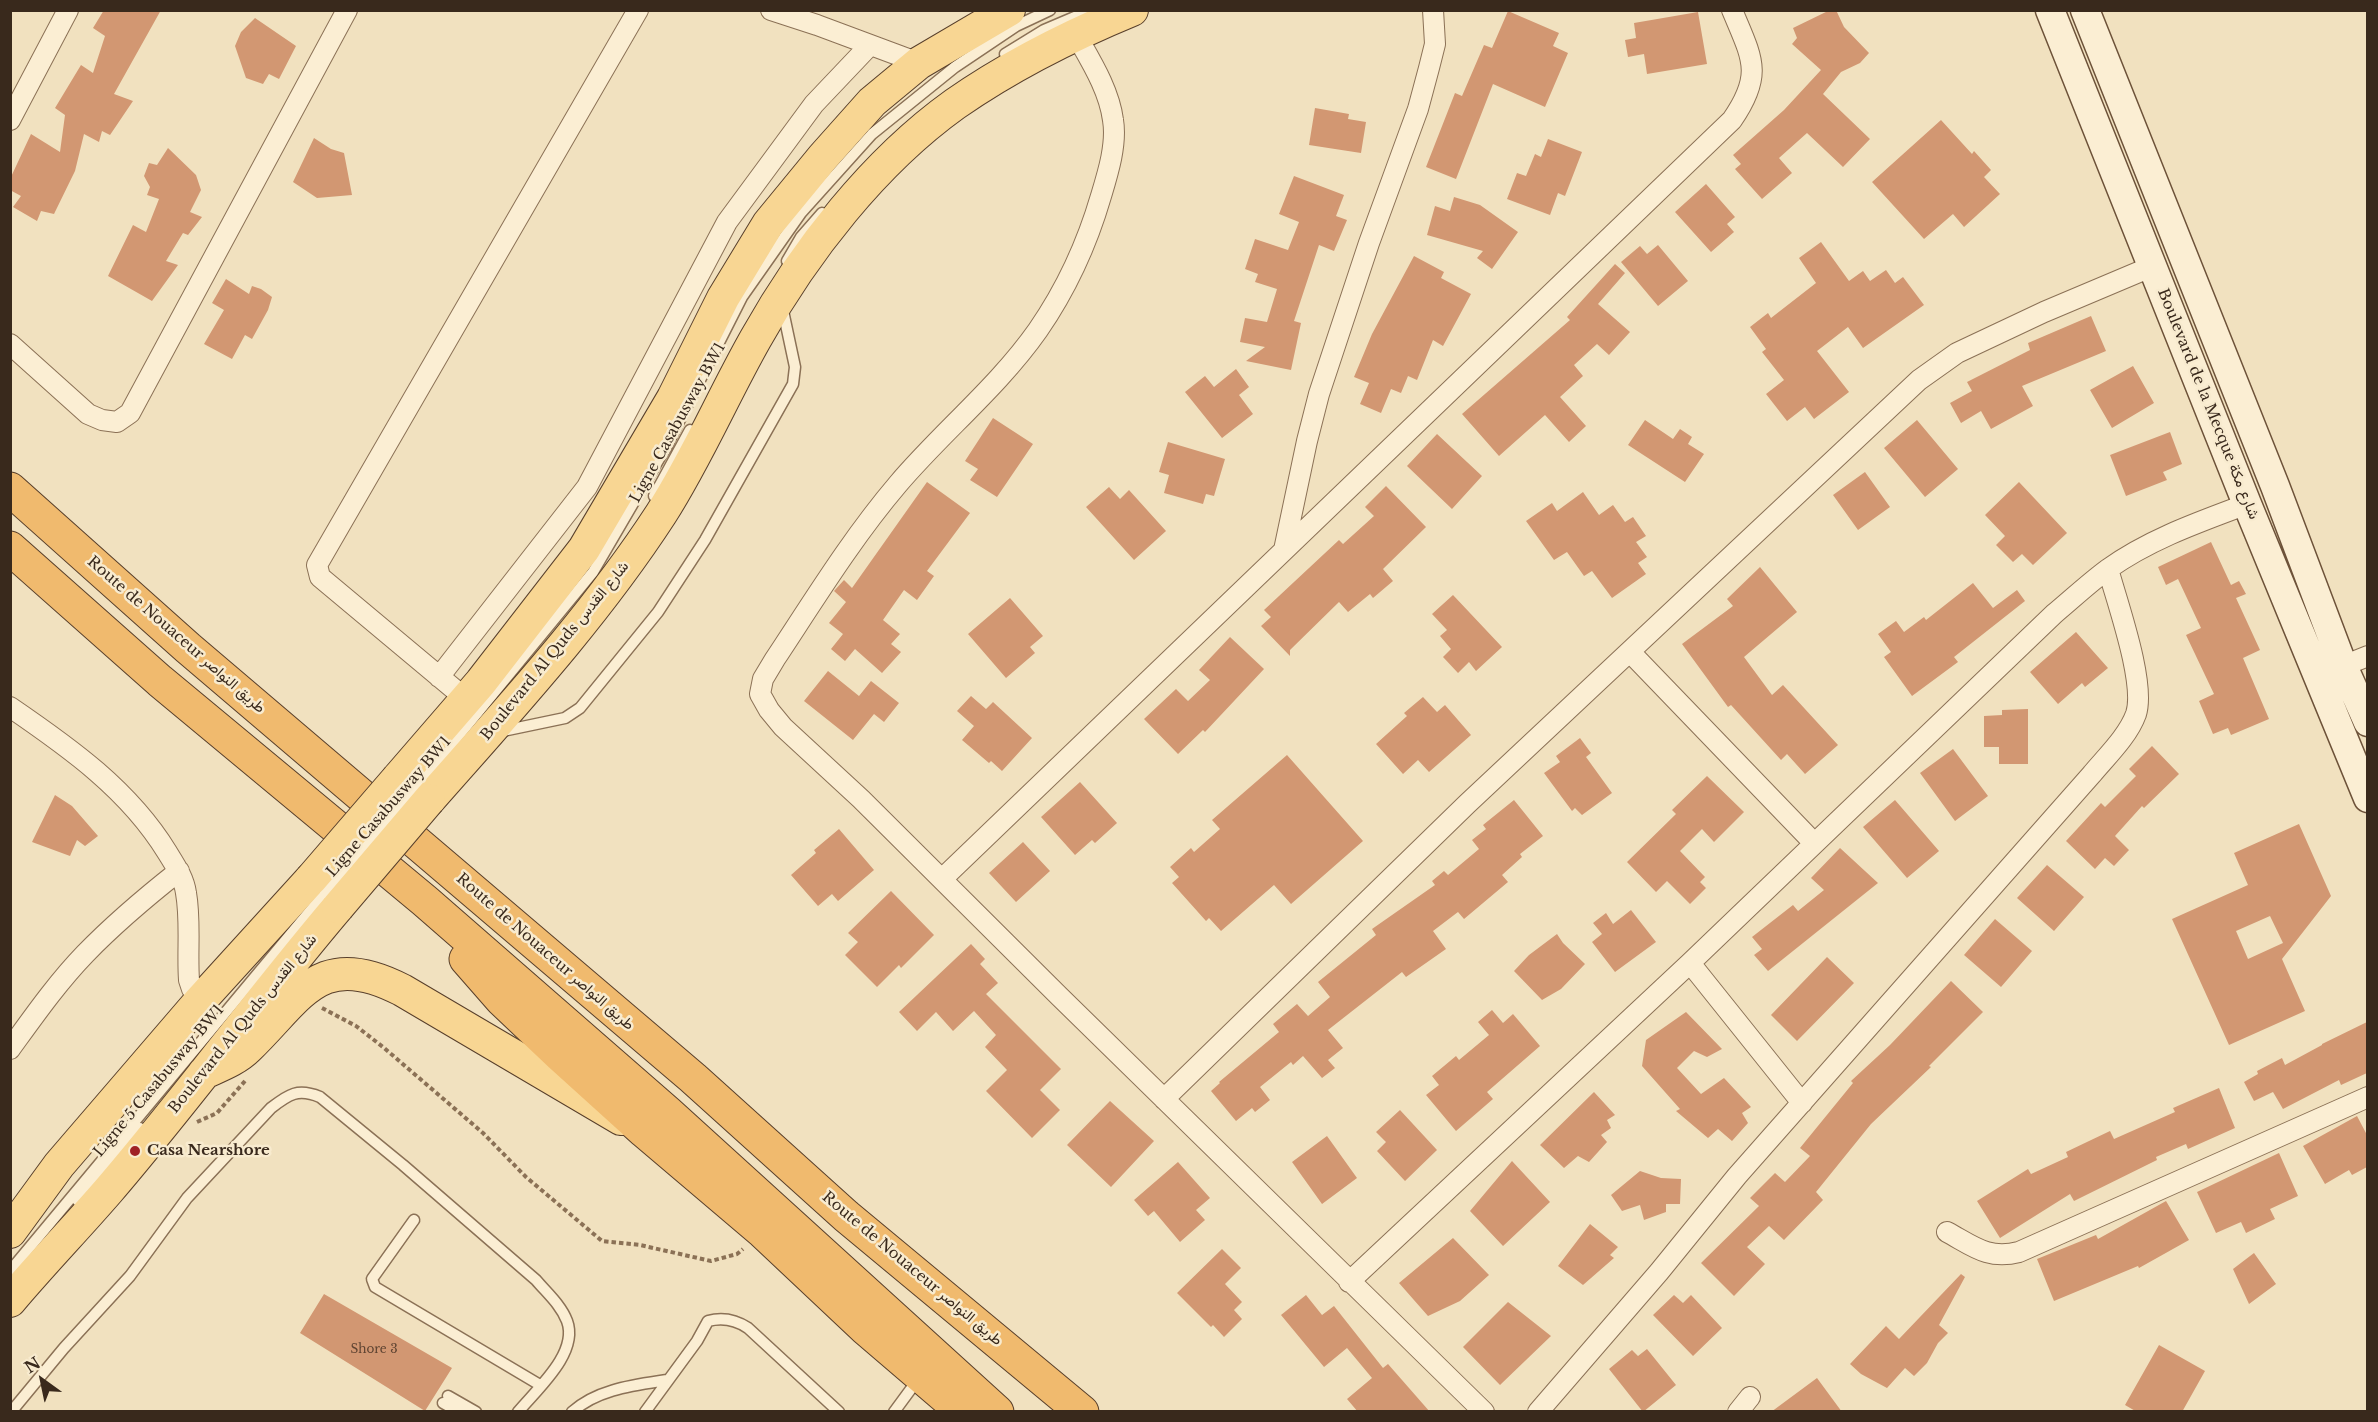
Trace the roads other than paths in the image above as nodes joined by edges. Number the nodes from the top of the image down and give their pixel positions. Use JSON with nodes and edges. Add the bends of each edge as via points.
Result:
{"nodes":[{"id":1,"x":68,"y":10,"type":"edge"},
{"id":2,"x":347,"y":10,"type":"edge"},
{"id":3,"x":638,"y":10,"type":"edge"},
{"id":4,"x":771,"y":10,"type":"edge"},
{"id":5,"x":1009,"y":10,"type":"edge"},
{"id":6,"x":1050,"y":10,"type":"edge"},
{"id":7,"x":1132,"y":10,"type":"edge"},
{"id":8,"x":1433,"y":10,"type":"edge"},
{"id":9,"x":1732,"y":10,"type":"edge"},
{"id":10,"x":2050,"y":10,"type":"edge"},
{"id":11,"x":2085,"y":10,"type":"edge"},
{"id":12,"x":1083,"y":22,"type":"edge"},
{"id":13,"x":870,"y":45,"type":"junction"},
{"id":14,"x":995,"y":61,"type":"dead end"},
{"id":15,"x":919,"y":63,"type":"junction"},
{"id":16,"x":10,"y":120,"type":"edge"},
{"id":17,"x":832,"y":201,"type":"dead end"},
{"id":18,"x":784,"y":266,"type":"dead end"},
{"id":19,"x":2153,"y":267,"type":"junction"},
{"id":20,"x":768,"y":307,"type":"junction"},
{"id":21,"x":10,"y":344,"type":"edge"},
{"id":22,"x":739,"y":345,"type":"dead end"},
{"id":23,"x":694,"y":424,"type":"dead end"},
{"id":24,"x":10,"y":489,"type":"edge"},
{"id":25,"x":2247,"y":504,"type":"junction"},
{"id":26,"x":648,"y":508,"type":"dead end"},
{"id":27,"x":630,"y":539,"type":"dead end"},
{"id":28,"x":10,"y":548,"type":"edge"},
{"id":29,"x":1284,"y":550,"type":"junction"},
{"id":30,"x":2108,"y":569,"type":"junction"},
{"id":31,"x":1630,"y":652,"type":"junction"},
{"id":32,"x":2355,"y":661,"type":"edge"},
{"id":33,"x":439,"y":677,"type":"junction"},
{"id":34,"x":466,"y":699,"type":"junction"},
{"id":35,"x":10,"y":707,"type":"edge"},
{"id":36,"x":2367,"y":722,"type":"edge"},
{"id":37,"x":486,"y":735,"type":"junction"},
{"id":38,"x":415,"y":790,"type":"junction"},
{"id":39,"x":2367,"y":798,"type":"edge"},
{"id":40,"x":1814,"y":843,"type":"junction"},
{"id":41,"x":179,"y":871,"type":"junction"},
{"id":42,"x":942,"y":879,"type":"junction"},
{"id":43,"x":326,"y":895,"type":"junction"},
{"id":44,"x":425,"y":901,"type":"junction"},
{"id":45,"x":1690,"y":963,"type":"junction"},
{"id":46,"x":200,"y":1001,"type":"junction"},
{"id":47,"x":10,"y":1049,"type":"edge"},
{"id":48,"x":204,"y":1073,"type":"junction"},
{"id":49,"x":2367,"y":1097,"type":"edge"},
{"id":50,"x":1164,"y":1099,"type":"junction"},
{"id":51,"x":1802,"y":1103,"type":"junction"},
{"id":52,"x":644,"y":1131,"type":"junction"},
{"id":53,"x":414,"y":1220,"type":"dead end"},
{"id":54,"x":10,"y":1232,"type":"edge"},
{"id":55,"x":1947,"y":1232,"type":"dead end"},
{"id":56,"x":10,"y":1271,"type":"edge"},
{"id":57,"x":10,"y":1282,"type":"edge"},
{"id":58,"x":1349,"y":1282,"type":"junction"},
{"id":59,"x":10,"y":1301,"type":"edge"},
{"id":60,"x":921,"y":1375,"type":"junction"},
{"id":61,"x":667,"y":1380,"type":"junction"},
{"id":62,"x":540,"y":1385,"type":"junction"},
{"id":63,"x":12,"y":1412,"type":"edge"},
{"id":64,"x":459,"y":1412,"type":"edge"},
{"id":65,"x":476,"y":1412,"type":"edge"},
{"id":66,"x":518,"y":1412,"type":"edge"},
{"id":67,"x":572,"y":1412,"type":"edge"},
{"id":68,"x":645,"y":1412,"type":"edge"},
{"id":69,"x":839,"y":1412,"type":"edge"},
{"id":70,"x":894,"y":1412,"type":"edge"},
{"id":71,"x":963,"y":1412,"type":"edge"},
{"id":72,"x":997,"y":1412,"type":"edge"},
{"id":73,"x":1082,"y":1412,"type":"edge"},
{"id":74,"x":1484,"y":1412,"type":"edge"},
{"id":75,"x":1538,"y":1412,"type":"edge"}],
"edges":[{"from":1,"to":16,"type":"street"},
{"from":2,"to":21,"type":"street","via":[[130,413],[117,422],[88,414]]},
{"from":3,"to":33,"type":"street","via":[[317,565],[320,577]]},
{"from":4,"to":13,"type":"street"},
{"from":5,"to":15,"type":"main road","name":"Boulevard Al Quds شارع القدس"},
{"from":6,"to":38,"type":"lane","name":"Ligne Casabusway BW1","via":[[1016,26],[955,67],[872,134],[801,213],[742,297],[666,447],[593,572]]},
{"from":7,"to":12,"type":"main road","name":"Boulevard Al Quds شارع القدس"},
{"from":8,"to":29,"type":"street","via":[[1435,44],[1430,68],[1319,394]]},
{"from":9,"to":29,"type":"street","via":[[1751,59],[1753,75],[1732,120]]},
{"from":10,"to":19,"type":"main road","name":"Boulevard de la Mecque شارع مكة"},
{"from":11,"to":32,"type":"main road","name":"Boulevard de la Mecque شارع مكة","via":[[2275,486]]},
{"from":12,"to":14,"type":"lane","via":[[1044,30]]},
{"from":12,"to":20,"type":"main road","name":"Boulevard Al Quds شارع القدس","via":[[954,105],[892,158],[846,207]]},
{"from":12,"to":42,"type":"street","via":[[1114,121],[1105,183],[1090,234],[1072,274],[1037,331],[999,377],[887,497],[763,679],[760,694],[776,718]]},
{"from":13,"to":15,"type":"street"},
{"from":13,"to":33,"type":"street","via":[[814,104],[727,222],[587,487]]},
{"from":15,"to":34,"type":"main road","name":"Boulevard Al Quds شارع القدس","via":[[872,102],[768,224],[723,298],[673,398],[584,549]]},
{"from":17,"to":18,"type":"lane","via":[[801,237]]},
{"from":19,"to":25,"type":"main road","name":"Boulevard de la Mecque شارع مكة"},
{"from":19,"to":31,"type":"street","via":[[2033,317],[1936,366]]},
{"from":20,"to":22,"type":"lane","name":"Ligne Casabusway BW1"},
{"from":20,"to":37,"type":"main road","name":"Boulevard Al Quds شارع القدس","via":[[662,513],[610,589]]},
{"from":20,"to":37,"type":"lane","via":[[793,356],[793,384],[705,540],[658,612],[573,714],[553,722]]},
{"from":23,"to":26,"type":"lane","name":"Ligne Casabusway BW1"},
{"from":24,"to":73,"type":"highway","name":"Route de Nouaceur طريق النواصر","via":[[188,648],[693,1078],[846,1216]]},
{"from":25,"to":30,"type":"street","via":[[2152,543]]},
{"from":25,"to":39,"type":"main road","name":"Boulevard de la Mecque شارع مكة"},
{"from":27,"to":38,"type":"lane","name":"Ligne Casabusway BW1","via":[[608,581]]},
{"from":28,"to":44,"type":"highway","via":[[160,681]]},
{"from":29,"to":42,"type":"street"},
{"from":30,"to":40,"type":"street","via":[[2054,614]]},
{"from":30,"to":51,"type":"street","via":[[2134,667],[2140,699],[2136,716],[2106,759]]},
{"from":31,"to":40,"type":"street"},
{"from":31,"to":50,"type":"street"},
{"from":32,"to":36,"type":"main road","name":"Boulevard de la Mecque شارع مكة"},
{"from":33,"to":34,"type":"street"},
{"from":34,"to":38,"type":"main road","name":"Boulevard Al Quds شارع القدس"},
{"from":35,"to":41,"type":"street","via":[[92,767],[128,799]]},
{"from":37,"to":38,"type":"main road","name":"Boulevard Al Quds شارع القدس"},
{"from":38,"to":43,"type":"main road","name":"Boulevard Al Quds شارع القدس","bridge":true},
{"from":40,"to":45,"type":"street"},
{"from":41,"to":46,"type":"street","via":[[186,893],[189,980]]},
{"from":41,"to":47,"type":"street","via":[[85,954]]},
{"from":42,"to":50,"type":"street"},
{"from":43,"to":46,"type":"main road","name":"Boulevard Al Quds شارع القدس"},
{"from":43,"to":48,"type":"main road","name":"Boulevard Al Quds شارع القدس","via":[[279,976]]},
{"from":43,"to":56,"type":"lane","name":"Ligne 5 Casabusway BW1"},
{"from":43,"to":57,"type":"lane","name":"Ligne 5 Casabusway BW1"},
{"from":44,"to":52,"type":"highway","via":[[453,943],[501,999]]},
{"from":44,"to":72,"type":"highway","via":[[668,1113]]},
{"from":45,"to":51,"type":"street"},
{"from":45,"to":58,"type":"street"},
{"from":46,"to":54,"type":"main road","name":"Boulevard Al Quds شارع القدس","via":[[59,1165]]},
{"from":48,"to":52,"type":"main road","via":[[248,1049],[307,987],[338,975],[358,973],[402,990]]},
{"from":48,"to":59,"type":"main road","name":"Boulevard Al Quds شارع القدس","via":[[107,1192]]},
{"from":49,"to":55,"type":"street","via":[[2005,1256],[1988,1254]]},
{"from":50,"to":58,"type":"street"},
{"from":51,"to":75,"type":"street"},
{"from":52,"to":60,"type":"highway"},
{"from":53,"to":62,"type":"lane","via":[[372,1279],[375,1287]]},
{"from":58,"to":74,"type":"street"},
{"from":60,"to":70,"type":"lane"},
{"from":60,"to":71,"type":"highway"},
{"from":61,"to":67,"type":"lane","via":[[600,1395]]},
{"from":61,"to":68,"type":"lane"},
{"from":61,"to":69,"type":"lane","via":[[708,1321],[737,1321]]},
{"from":62,"to":63,"type":"lane","via":[[562,1359],[569,1338],[567,1322],[556,1301],[403,1165],[320,1097],[308,1092],[286,1097],[271,1108],[210,1173],[130,1276]]},
{"from":62,"to":66,"type":"lane"},
{"from":64,"to":65,"type":"lane","via":[[445,1399]]}]}
